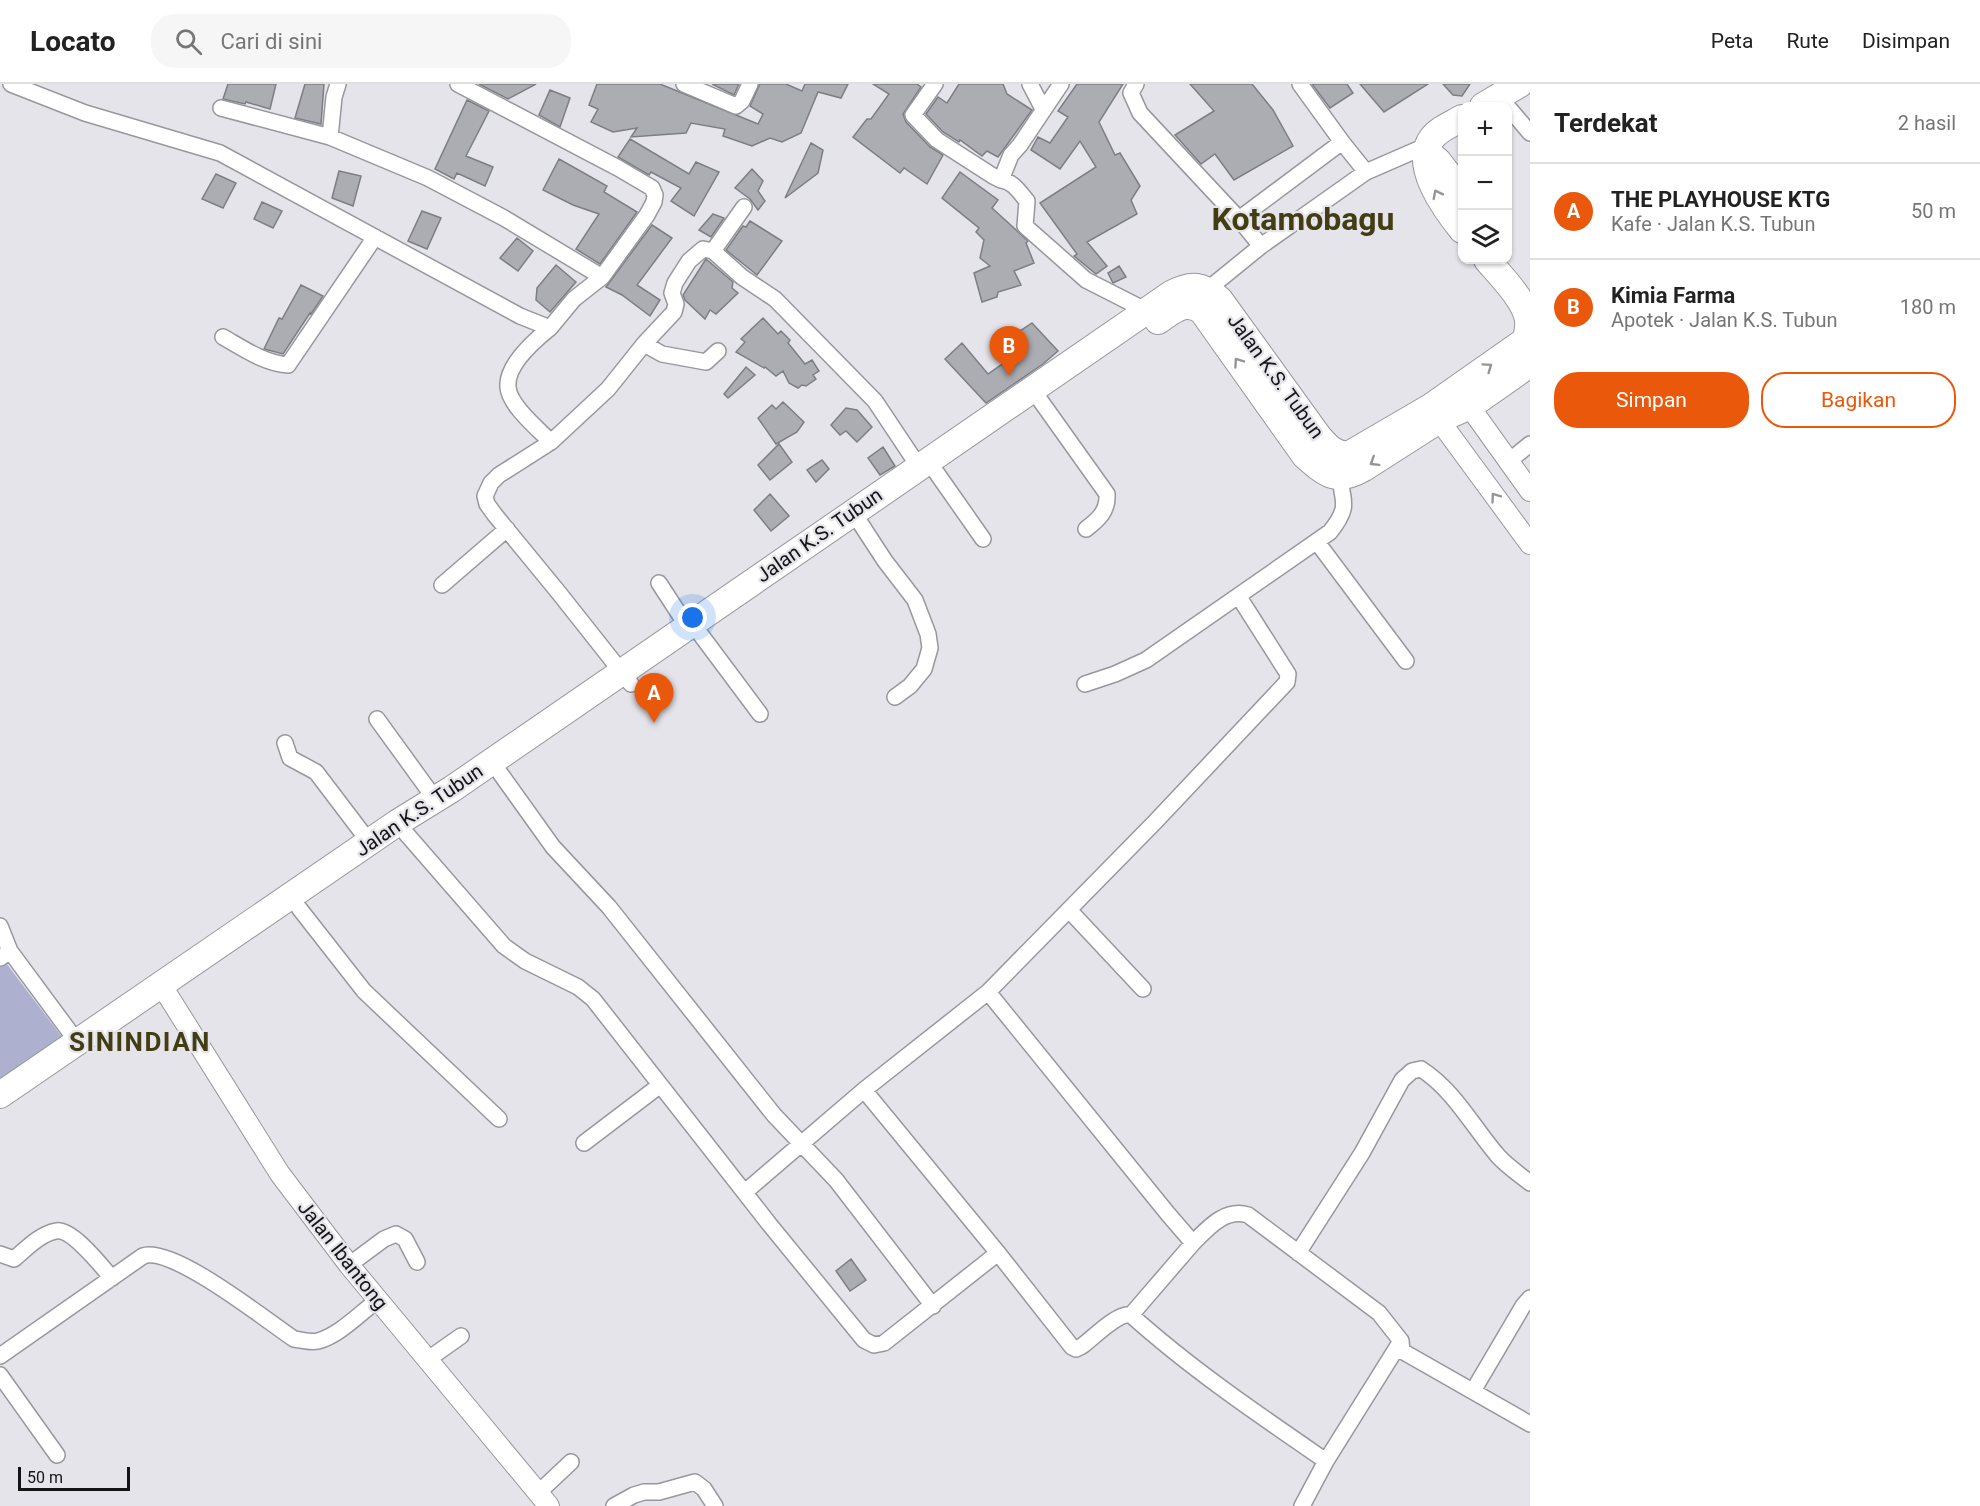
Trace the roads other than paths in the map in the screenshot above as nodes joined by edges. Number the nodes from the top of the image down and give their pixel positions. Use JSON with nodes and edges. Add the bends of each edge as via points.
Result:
{"nodes":[{"id":1,"x":11,"y":84,"type":"edge"},
{"id":2,"x":338,"y":84,"type":"edge"},
{"id":3,"x":458,"y":84,"type":"edge"},
{"id":4,"x":684,"y":84,"type":"edge"},
{"id":5,"x":750,"y":84,"type":"edge"},
{"id":6,"x":935,"y":84,"type":"edge"},
{"id":7,"x":1030,"y":84,"type":"edge"},
{"id":8,"x":1061,"y":84,"type":"edge"},
{"id":9,"x":1136,"y":84,"type":"edge"},
{"id":10,"x":1300,"y":84,"type":"edge"},
{"id":11,"x":1506,"y":96,"type":"edge"},
{"id":12,"x":221,"y":108,"type":"dead end"},
{"id":13,"x":1043,"y":109,"type":"junction"},
{"id":14,"x":1458,"y":120,"type":"edge"},
{"id":15,"x":1530,"y":133,"type":"edge"},
{"id":16,"x":330,"y":137,"type":"junction"},
{"id":17,"x":1341,"y":142,"type":"junction"},
{"id":18,"x":1428,"y":148,"type":"junction"},
{"id":19,"x":1366,"y":172,"type":"junction"},
{"id":20,"x":1001,"y":180,"type":"junction"},
{"id":21,"x":1458,"y":187,"type":"edge"},
{"id":22,"x":744,"y":207,"type":"dead end"},
{"id":23,"x":1239,"y":219,"type":"junction"},
{"id":24,"x":1458,"y":225,"type":"edge"},
{"id":25,"x":375,"y":237,"type":"junction"},
{"id":26,"x":1262,"y":246,"type":"junction"},
{"id":27,"x":713,"y":251,"type":"junction"},
{"id":28,"x":1512,"y":261,"type":"edge"},
{"id":29,"x":1490,"y":264,"type":"edge"},
{"id":30,"x":602,"y":277,"type":"junction"},
{"id":31,"x":1530,"y":287,"type":"edge"},
{"id":32,"x":1199,"y":297,"type":"junction"},
{"id":33,"x":1145,"y":310,"type":"junction"},
{"id":34,"x":550,"y":328,"type":"junction"},
{"id":35,"x":223,"y":337,"type":"dead end"},
{"id":36,"x":1528,"y":341,"type":"edge"},
{"id":37,"x":644,"y":344,"type":"junction"},
{"id":38,"x":718,"y":351,"type":"dead end"},
{"id":39,"x":1530,"y":364,"type":"edge"},
{"id":40,"x":1463,"y":397,"type":"junction"},
{"id":41,"x":1040,"y":400,"type":"junction"},
{"id":42,"x":1436,"y":413,"type":"junction"},
{"id":43,"x":551,"y":442,"type":"junction"},
{"id":44,"x":1530,"y":444,"type":"edge"},
{"id":45,"x":1509,"y":461,"type":"junction"},
{"id":46,"x":1340,"y":466,"type":"junction"},
{"id":47,"x":927,"y":469,"type":"junction"},
{"id":48,"x":1530,"y":491,"type":"edge"},
{"id":49,"x":857,"y":519,"type":"junction"},
{"id":50,"x":507,"y":529,"type":"junction"},
{"id":51,"x":1086,"y":529,"type":"dead end"},
{"id":52,"x":983,"y":539,"type":"dead end"},
{"id":53,"x":1317,"y":542,"type":"junction"},
{"id":54,"x":1530,"y":544,"type":"edge"},
{"id":55,"x":659,"y":583,"type":"dead end"},
{"id":56,"x":442,"y":585,"type":"dead end"},
{"id":57,"x":1239,"y":597,"type":"junction"},
{"id":58,"x":694,"y":631,"type":"junction"},
{"id":59,"x":1406,"y":661,"type":"dead end"},
{"id":60,"x":627,"y":678,"type":"junction"},
{"id":61,"x":1085,"y":684,"type":"dead end"},
{"id":62,"x":895,"y":697,"type":"dead end"},
{"id":63,"x":760,"y":714,"type":"dead end"},
{"id":64,"x":377,"y":719,"type":"dead end"},
{"id":65,"x":285,"y":743,"type":"dead end"},
{"id":66,"x":500,"y":773,"type":"junction"},
{"id":67,"x":435,"y":799,"type":"junction"},
{"id":68,"x":402,"y":829,"type":"junction"},
{"id":69,"x":364,"y":854,"type":"junction"},
{"id":70,"x":299,"y":908,"type":"junction"},
{"id":71,"x":1069,"y":910,"type":"junction"},
{"id":72,"x":0,"y":926,"type":"edge"},
{"id":73,"x":5,"y":955,"type":"edge"},
{"id":74,"x":1143,"y":989,"type":"dead end"},
{"id":75,"x":165,"y":992,"type":"junction"},
{"id":76,"x":988,"y":992,"type":"junction"},
{"id":77,"x":78,"y":1043,"type":"junction"},
{"id":78,"x":659,"y":1086,"type":"junction"},
{"id":79,"x":864,"y":1090,"type":"junction"},
{"id":80,"x":0,"y":1095,"type":"edge"},
{"id":81,"x":0,"y":1114,"type":"edge"},
{"id":82,"x":499,"y":1119,"type":"dead end"},
{"id":83,"x":802,"y":1142,"type":"junction"},
{"id":84,"x":584,"y":1143,"type":"dead end"},
{"id":85,"x":1530,"y":1183,"type":"edge"},
{"id":86,"x":745,"y":1192,"type":"junction"},
{"id":87,"x":1193,"y":1243,"type":"junction"},
{"id":88,"x":998,"y":1253,"type":"junction"},
{"id":89,"x":1298,"y":1253,"type":"junction"},
{"id":90,"x":0,"y":1254,"type":"edge"},
{"id":91,"x":417,"y":1262,"type":"dead end"},
{"id":92,"x":349,"y":1265,"type":"junction"},
{"id":93,"x":112,"y":1278,"type":"junction"},
{"id":94,"x":1530,"y":1298,"type":"edge"},
{"id":95,"x":378,"y":1300,"type":"junction"},
{"id":96,"x":933,"y":1306,"type":"junction"},
{"id":97,"x":1131,"y":1315,"type":"junction"},
{"id":98,"x":461,"y":1336,"type":"dead end"},
{"id":99,"x":1401,"y":1341,"type":"junction"},
{"id":100,"x":0,"y":1356,"type":"edge"},
{"id":101,"x":428,"y":1360,"type":"junction"},
{"id":102,"x":0,"y":1375,"type":"edge"},
{"id":103,"x":1473,"y":1391,"type":"junction"},
{"id":104,"x":1530,"y":1424,"type":"edge"},
{"id":105,"x":57,"y":1455,"type":"dead end"},
{"id":106,"x":1326,"y":1461,"type":"junction"},
{"id":107,"x":571,"y":1462,"type":"dead end"},
{"id":108,"x":544,"y":1499,"type":"edge"},
{"id":109,"x":614,"y":1506,"type":"edge"},
{"id":110,"x":715,"y":1506,"type":"edge"},
{"id":111,"x":1302,"y":1506,"type":"edge"}],
"edges":[{"from":1,"to":25,"type":"street","via":[[85,113],[220,153]]},
{"from":2,"to":16,"type":"street"},
{"from":3,"to":30,"type":"street","via":[[652,188],[656,195],[647,215]]},
{"from":4,"to":5,"type":"street","via":[[736,106]]},
{"from":6,"to":20,"type":"street","via":[[913,115],[938,140]]},
{"from":7,"to":13,"type":"street"},
{"from":8,"to":13,"type":"street"},
{"from":9,"to":23,"type":"street","via":[[1131,93],[1140,113]]},
{"from":10,"to":17,"type":"street"},
{"from":11,"to":15,"type":"street"},
{"from":12,"to":16,"type":"street"},
{"from":13,"to":20,"type":"street","via":[[1011,155]]},
{"from":14,"to":18,"type":"highway","via":[[1437,133]]},
{"from":16,"to":30,"type":"street","via":[[428,178]]},
{"from":17,"to":19,"type":"street"},
{"from":17,"to":23,"type":"street"},
{"from":18,"to":19,"type":"street"},
{"from":18,"to":21,"type":"highway"},
{"from":24,"to":18,"type":"highway","one_way":true,"via":[[1434,189],[1426,162]]},
{"from":19,"to":26,"type":"street"},
{"from":20,"to":33,"type":"street","via":[[1012,185],[1027,201],[1025,226],[1040,240],[1086,279]]},
{"from":22,"to":27,"type":"street"},
{"from":23,"to":26,"type":"street"},
{"from":25,"to":34,"type":"street","via":[[520,316]]},
{"from":25,"to":35,"type":"street","via":[[288,365],[264,360]]},
{"from":26,"to":32,"type":"street"},
{"from":27,"to":37,"type":"street","via":[[703,249],[683,270],[672,293],[674,312]]},
{"from":27,"to":47,"type":"street","via":[[741,277],[775,298],[866,391]]},
{"from":28,"to":31,"type":"highway"},
{"from":29,"to":36,"type":"highway","via":[[1514,291],[1527,314]]},
{"from":30,"to":34,"type":"street","via":[[574,299]]},
{"from":32,"to":33,"type":"highway","name":"Jalan K.S. Tubun","via":[[1188,286]]},
{"from":32,"to":41,"type":"highway","name":"Jalan K.S. Tubun"},
{"from":32,"to":46,"type":"highway","name":"Jalan K.S. Tubun","via":[[1202,312],[1305,456],[1321,470]]},
{"from":33,"to":47,"type":"highway","name":"Jalan K.S. Tubun"},
{"from":34,"to":43,"type":"street","via":[[517,363],[508,387],[524,415]]},
{"from":40,"to":36,"type":"highway","one_way":true},
{"from":37,"to":38,"type":"street","via":[[662,354],[706,362]]},
{"from":37,"to":43,"type":"street","via":[[608,389]]},
{"from":39,"to":40,"type":"highway"},
{"from":40,"to":42,"type":"highway"},
{"from":40,"to":45,"type":"street"},
{"from":41,"to":47,"type":"highway","name":"Jalan K.S. Tubun"},
{"from":41,"to":51,"type":"street","via":[[1107,494],[1102,515]]},
{"from":42,"to":46,"type":"highway","via":[[1352,475]]},
{"from":54,"to":42,"type":"street","one_way":true},
{"from":43,"to":50,"type":"street","via":[[499,475],[486,489],[487,504]]},
{"from":44,"to":45,"type":"street"},
{"from":45,"to":48,"type":"street"},
{"from":46,"to":53,"type":"street","via":[[1344,505],[1335,525]]},
{"from":47,"to":49,"type":"highway","name":"Jalan K.S. Tubun"},
{"from":47,"to":52,"type":"street"},
{"from":49,"to":58,"type":"highway","name":"Jalan K.S. Tubun"},
{"from":49,"to":62,"type":"street","via":[[915,600],[928,634],[930,648],[924,669]]},
{"from":50,"to":56,"type":"street"},
{"from":50,"to":60,"type":"street"},
{"from":53,"to":57,"type":"street"},
{"from":53,"to":59,"type":"street"},
{"from":55,"to":58,"type":"street"},
{"from":57,"to":61,"type":"street","via":[[1146,660]]},
{"from":57,"to":71,"type":"street","via":[[1288,674],[1287,682]]},
{"from":58,"to":60,"type":"highway","name":"Jalan K.S. Tubun"},
{"from":58,"to":63,"type":"street"},
{"from":60,"to":66,"type":"highway","name":"Jalan K.S. Tubun"},
{"from":60,"to":67,"type":"highway","name":"Jalan K.S. Tubun"},
{"from":64,"to":67,"type":"street"},
{"from":65,"to":69,"type":"street","via":[[289,756],[316,772]]},
{"from":66,"to":68,"type":"highway","name":"Jalan K.S. Tubun"},
{"from":66,"to":83,"type":"street","via":[[553,847],[609,907],[762,1100]]},
{"from":67,"to":68,"type":"highway","name":"Jalan K.S. Tubun"},
{"from":68,"to":69,"type":"highway","name":"Jalan K.S. Tubun"},
{"from":68,"to":78,"type":"street","via":[[504,946],[578,987],[592,999]]},
{"from":69,"to":70,"type":"highway","name":"Jalan K.S. Tubun"},
{"from":69,"to":75,"type":"highway","name":"Jalan K.S. Tubun"},
{"from":70,"to":75,"type":"highway","name":"Jalan K.S. Tubun"},
{"from":70,"to":82,"type":"street","via":[[364,991]]},
{"from":71,"to":74,"type":"street"},
{"from":71,"to":76,"type":"street"},
{"from":72,"to":73,"type":"street"},
{"from":73,"to":77,"type":"street"},
{"from":75,"to":77,"type":"highway","name":"Jalan K.S. Tubun"},
{"from":75,"to":81,"type":"highway","name":"Jalan K.S. Tubun"},
{"from":75,"to":92,"type":"street","name":"Jalan Ibantong","via":[[280,1174]]},
{"from":76,"to":79,"type":"street"},
{"from":76,"to":87,"type":"street"},
{"from":77,"to":80,"type":"highway","name":"Jalan K.S. Tubun"},
{"from":78,"to":84,"type":"street"},
{"from":78,"to":86,"type":"street"},
{"from":79,"to":83,"type":"street"},
{"from":79,"to":88,"type":"street"},
{"from":83,"to":86,"type":"street"},
{"from":83,"to":96,"type":"street","via":[[866,1216]]},
{"from":85,"to":89,"type":"street","via":[[1497,1155],[1431,1075],[1421,1069],[1412,1071],[1402,1080],[1362,1153]]},
{"from":86,"to":96,"type":"street","via":[[869,1343],[884,1343]]},
{"from":87,"to":89,"type":"street","via":[[1225,1217],[1240,1213]]},
{"from":87,"to":97,"type":"street"},
{"from":88,"to":96,"type":"street"},
{"from":88,"to":97,"type":"street","via":[[1072,1347],[1082,1347],[1118,1317]]},
{"from":89,"to":99,"type":"street","via":[[1379,1313]]},
{"from":90,"to":93,"type":"street","via":[[14,1259],[40,1238],[62,1231],[79,1242]]},
{"from":91,"to":92,"type":"street","via":[[405,1239],[396,1234]]},
{"from":92,"to":95,"type":"street","name":"Jalan Ibantong"},
{"from":93,"to":95,"type":"street","via":[[143,1256],[160,1256],[225,1289],[294,1339],[307,1342],[332,1335]]},
{"from":93,"to":100,"type":"street"},
{"from":94,"to":103,"type":"street"},
{"from":95,"to":101,"type":"street","name":"Jalan Ibantong"},
{"from":97,"to":106,"type":"street","via":[[1236,1398]]},
{"from":98,"to":101,"type":"street"},
{"from":99,"to":103,"type":"street","via":[[1402,1351]]},
{"from":99,"to":106,"type":"street"},
{"from":101,"to":108,"type":"street","name":"Jalan Ibantong"},
{"from":102,"to":105,"type":"street"},
{"from":103,"to":104,"type":"street"},
{"from":106,"to":111,"type":"street"},
{"from":107,"to":108,"type":"street"},
{"from":109,"to":110,"type":"street","via":[[644,1492],[695,1482]]}]}
